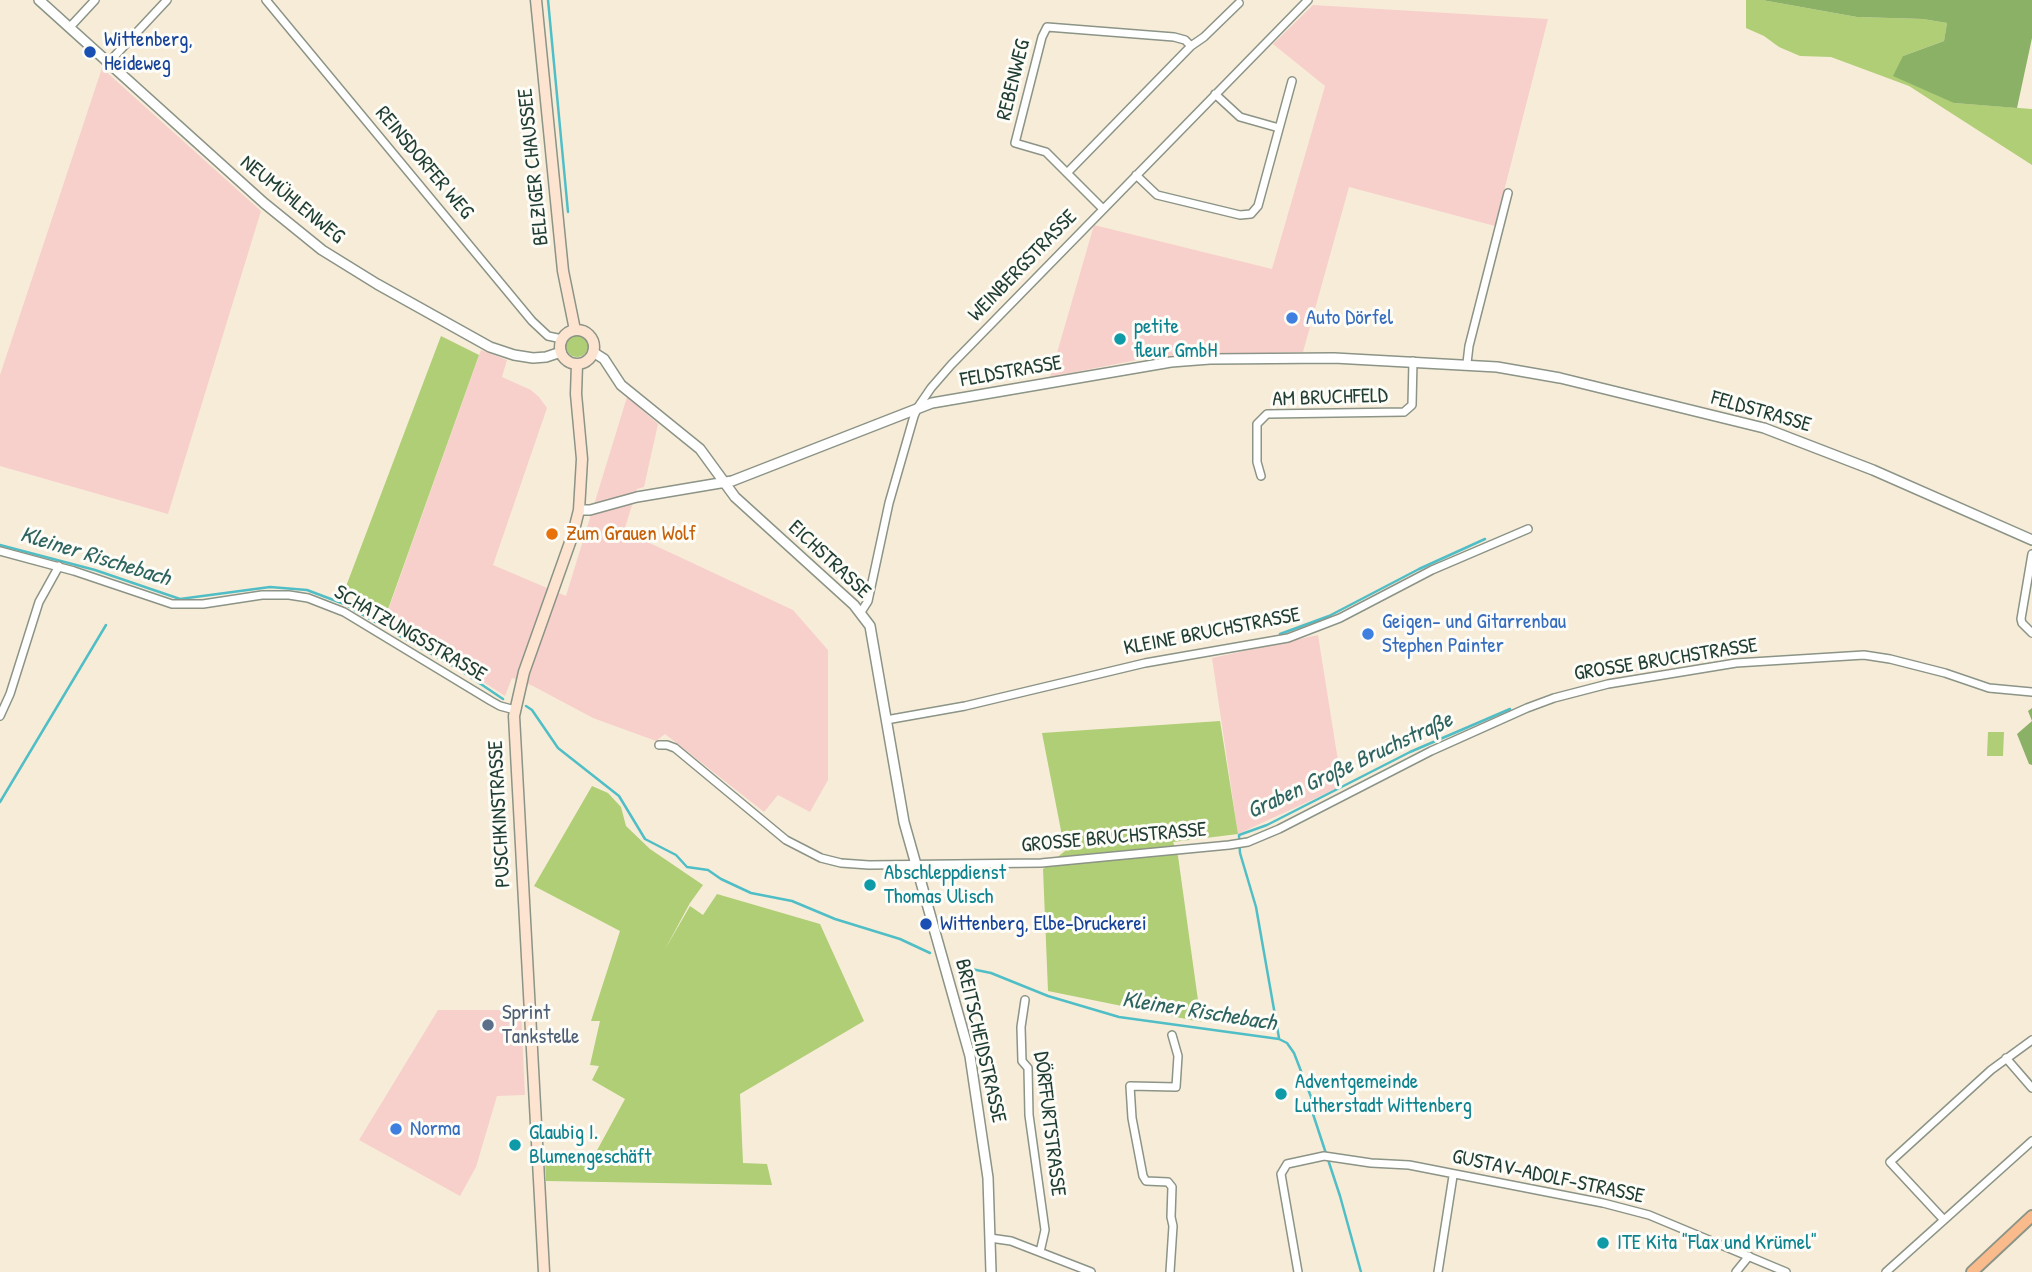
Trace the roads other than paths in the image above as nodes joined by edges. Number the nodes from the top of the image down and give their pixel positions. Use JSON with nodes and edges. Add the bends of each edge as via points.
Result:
{"nodes":[{"id":1,"x":39,"y":0,"type":"edge"},
{"id":2,"x":95,"y":0,"type":"edge"},
{"id":3,"x":167,"y":0,"type":"edge"},
{"id":4,"x":266,"y":0,"type":"edge"},
{"id":5,"x":536,"y":0,"type":"edge"},
{"id":6,"x":1308,"y":0,"type":"edge"},
{"id":7,"x":1239,"y":2,"type":"dead end"},
{"id":8,"x":70,"y":27,"type":"junction"},
{"id":9,"x":1191,"y":46,"type":"junction"},
{"id":10,"x":109,"y":62,"type":"junction"},
{"id":11,"x":1292,"y":81,"type":"dead end"},
{"id":12,"x":1215,"y":94,"type":"junction"},
{"id":13,"x":1279,"y":128,"type":"junction"},
{"id":14,"x":1067,"y":173,"type":"junction"},
{"id":15,"x":1136,"y":175,"type":"junction"},
{"id":16,"x":1508,"y":193,"type":"dead end"},
{"id":17,"x":1103,"y":209,"type":"junction"},
{"id":18,"x":575,"y":330,"type":"junction"},
{"id":19,"x":562,"y":339,"type":"junction"},
{"id":20,"x":561,"y":352,"type":"junction"},
{"id":21,"x":593,"y":352,"type":"junction"},
{"id":22,"x":1413,"y":361,"type":"junction"},
{"id":23,"x":577,"y":363,"type":"junction"},
{"id":24,"x":1467,"y":363,"type":"junction"},
{"id":25,"x":918,"y":407,"type":"junction"},
{"id":26,"x":1261,"y":476,"type":"dead end"},
{"id":27,"x":724,"y":483,"type":"junction"},
{"id":28,"x":579,"y":510,"type":"junction"},
{"id":29,"x":1528,"y":529,"type":"dead end"},
{"id":30,"x":2032,"y":540,"type":"edge"},
{"id":31,"x":0,"y":551,"type":"edge"},
{"id":32,"x":2032,"y":554,"type":"edge"},
{"id":33,"x":59,"y":566,"type":"junction"},
{"id":34,"x":860,"y":612,"type":"junction"},
{"id":35,"x":2030,"y":631,"type":"edge"},
{"id":36,"x":2032,"y":692,"type":"edge"},
{"id":37,"x":516,"y":705,"type":"junction"},
{"id":38,"x":0,"y":716,"type":"edge"},
{"id":39,"x":886,"y":720,"type":"junction"},
{"id":40,"x":659,"y":745,"type":"dead end"},
{"id":41,"x":915,"y":863,"type":"junction"},
{"id":42,"x":1025,"y":1000,"type":"dead end"},
{"id":43,"x":1172,"y":1035,"type":"dead end"},
{"id":44,"x":2032,"y":1040,"type":"edge"},
{"id":45,"x":2006,"y":1058,"type":"junction"},
{"id":46,"x":2032,"y":1088,"type":"edge"},
{"id":47,"x":2032,"y":1141,"type":"edge"},
{"id":48,"x":1453,"y":1176,"type":"junction"},
{"id":49,"x":2032,"y":1216,"type":"edge"},
{"id":50,"x":1944,"y":1220,"type":"junction"},
{"id":51,"x":990,"y":1238,"type":"junction"},
{"id":52,"x":1040,"y":1252,"type":"junction"},
{"id":53,"x":1749,"y":1256,"type":"junction"},
{"id":54,"x":544,"y":1272,"type":"edge"},
{"id":55,"x":991,"y":1272,"type":"edge"},
{"id":56,"x":1091,"y":1272,"type":"edge"},
{"id":57,"x":1170,"y":1272,"type":"edge"},
{"id":58,"x":1298,"y":1272,"type":"edge"},
{"id":59,"x":1438,"y":1272,"type":"edge"},
{"id":60,"x":1735,"y":1272,"type":"edge"},
{"id":61,"x":1786,"y":1272,"type":"edge"},
{"id":62,"x":1886,"y":1272,"type":"edge"},
{"id":63,"x":1972,"y":1272,"type":"edge"}],
"edges":[{"from":1,"to":8,"type":"street","name":"NEUMÜHLENWEG"},
{"from":2,"to":8,"type":"street"},
{"from":3,"to":10,"type":"street"},
{"from":4,"to":19,"type":"street","name":"REINSDORFER WEG","via":[[520,307],[545,334]]},
{"from":5,"to":18,"type":"main road","name":"BELZIGER CHAUSSEE","via":[[563,271]]},
{"from":6,"to":12,"type":"street","name":"WEINBERGSTRASSE"},
{"from":7,"to":9,"type":"street"},
{"from":8,"to":10,"type":"street","name":"NEUMÜHLENWEG"},
{"from":9,"to":14,"type":"street"},
{"from":9,"to":14,"type":"street","name":"REBENWEG","via":[[1174,37],[1047,27],[1015,143],[1046,152]]},
{"from":10,"to":20,"type":"street","name":"NEUMÜHLENWEG","via":[[264,204],[338,260],[490,347],[533,358]]},
{"from":11,"to":13,"type":"street"},
{"from":12,"to":13,"type":"street","via":[[1240,117]]},
{"from":12,"to":15,"type":"street","name":"WEINBERGSTRASSE"},
{"from":13,"to":15,"type":"street","via":[[1258,206],[1251,214],[1157,195]]},
{"from":14,"to":17,"type":"street","name":"REBENWEG"},
{"from":15,"to":17,"type":"street","name":"WEINBERGSTRASSE"},
{"from":16,"to":24,"type":"street"},
{"from":17,"to":25,"type":"street","name":"WEINBERGSTRASSE","via":[[951,365]]},
{"from":18,"to":19,"type":"main road"},
{"from":18,"to":21,"type":"main road","via":[[590,336]]},
{"from":19,"to":20,"type":"main road"},
{"from":20,"to":23,"type":"main road"},
{"from":21,"to":23,"type":"main road"},
{"from":21,"to":27,"type":"street","name":"EICHSTRASSE","via":[[604,359],[621,385],[700,449]]},
{"from":22,"to":24,"type":"street","name":"FELDSTRASSE"},
{"from":22,"to":25,"type":"street","name":"FELDSTRASSE","via":[[1318,357],[1185,361]]},
{"from":22,"to":26,"type":"street","name":"AM BRUCHFELD","via":[[1412,405],[1404,412],[1267,414],[1257,424]]},
{"from":23,"to":28,"type":"main road","name":"PUSCHKINSTRASSE","via":[[582,459]]},
{"from":24,"to":30,"type":"street","name":"FELDSTRASSE","via":[[1560,378],[1773,431]]},
{"from":25,"to":27,"type":"street","name":"FELDSTRASSE"},
{"from":25,"to":34,"type":"street","name":"WEINBERGSTRASSE","via":[[890,503],[869,601]]},
{"from":27,"to":28,"type":"street","name":"FELDSTRASSE"},
{"from":27,"to":34,"type":"street","name":"EICHSTRASSE"},
{"from":28,"to":37,"type":"main road","name":"PUSCHKINSTRASSE"},
{"from":29,"to":39,"type":"street","name":"KLEINE BRUCHSTRASSE","via":[[1296,636],[1124,667],[965,706]]},
{"from":31,"to":33,"type":"street","name":"SCHATZUNGSSTRASSE"},
{"from":32,"to":35,"type":"street","via":[[2021,619]]},
{"from":33,"to":37,"type":"street","name":"SCHATZUNGSSTRASSE","via":[[172,604],[262,594],[308,598],[344,612],[500,706]]},
{"from":33,"to":38,"type":"street","via":[[39,602]]},
{"from":34,"to":39,"type":"street","name":"EICHSTRASSE","via":[[870,626]]},
{"from":36,"to":41,"type":"street","name":"GROSSE BRUCHSTRASSE","via":[[1989,688],[1864,655],[1736,663],[1608,684],[1540,703],[1431,751],[1279,829],[1238,844],[1041,863]]},
{"from":37,"to":54,"type":"main road","name":"PUSCHKINSTRASSE"},
{"from":39,"to":41,"type":"street","name":"EICHSTRASSE"},
{"from":40,"to":41,"type":"street","name":"GROSSE BRUCHSTRASSE","via":[[676,748],[786,839],[810,853],[853,864]]},
{"from":41,"to":51,"type":"street","name":"BREITSCHEIDSTRASSE","via":[[970,1056],[986,1161]]},
{"from":42,"to":52,"type":"street","name":"DÖRFFURTSTRASSE","via":[[1022,1061],[1028,1068],[1029,1115],[1045,1230]]},
{"from":43,"to":57,"type":"street","via":[[1178,1056],[1176,1087],[1130,1086],[1143,1176],[1146,1181],[1168,1182],[1172,1187]]},
{"from":44,"to":45,"type":"street"},
{"from":45,"to":46,"type":"street"},
{"from":45,"to":50,"type":"street","via":[[1890,1161]]},
{"from":47,"to":50,"type":"street"},
{"from":48,"to":53,"type":"street","name":"GUSTAV-ADOLF-STRASSE","via":[[1649,1215]]},
{"from":48,"to":58,"type":"street","name":"GUSTAV-ADOLF-STRASSE","via":[[1409,1165],[1324,1156],[1293,1161],[1282,1169],[1280,1180]]},
{"from":48,"to":59,"type":"street"},
{"from":49,"to":63,"type":"main road"},
{"from":50,"to":62,"type":"street"},
{"from":51,"to":52,"type":"street"},
{"from":51,"to":55,"type":"street","name":"BREITSCHEIDSTRASSE"},
{"from":52,"to":56,"type":"street"},
{"from":53,"to":60,"type":"street"},
{"from":53,"to":61,"type":"street","name":"GUSTAV-ADOLF-STRASSE"}]}
